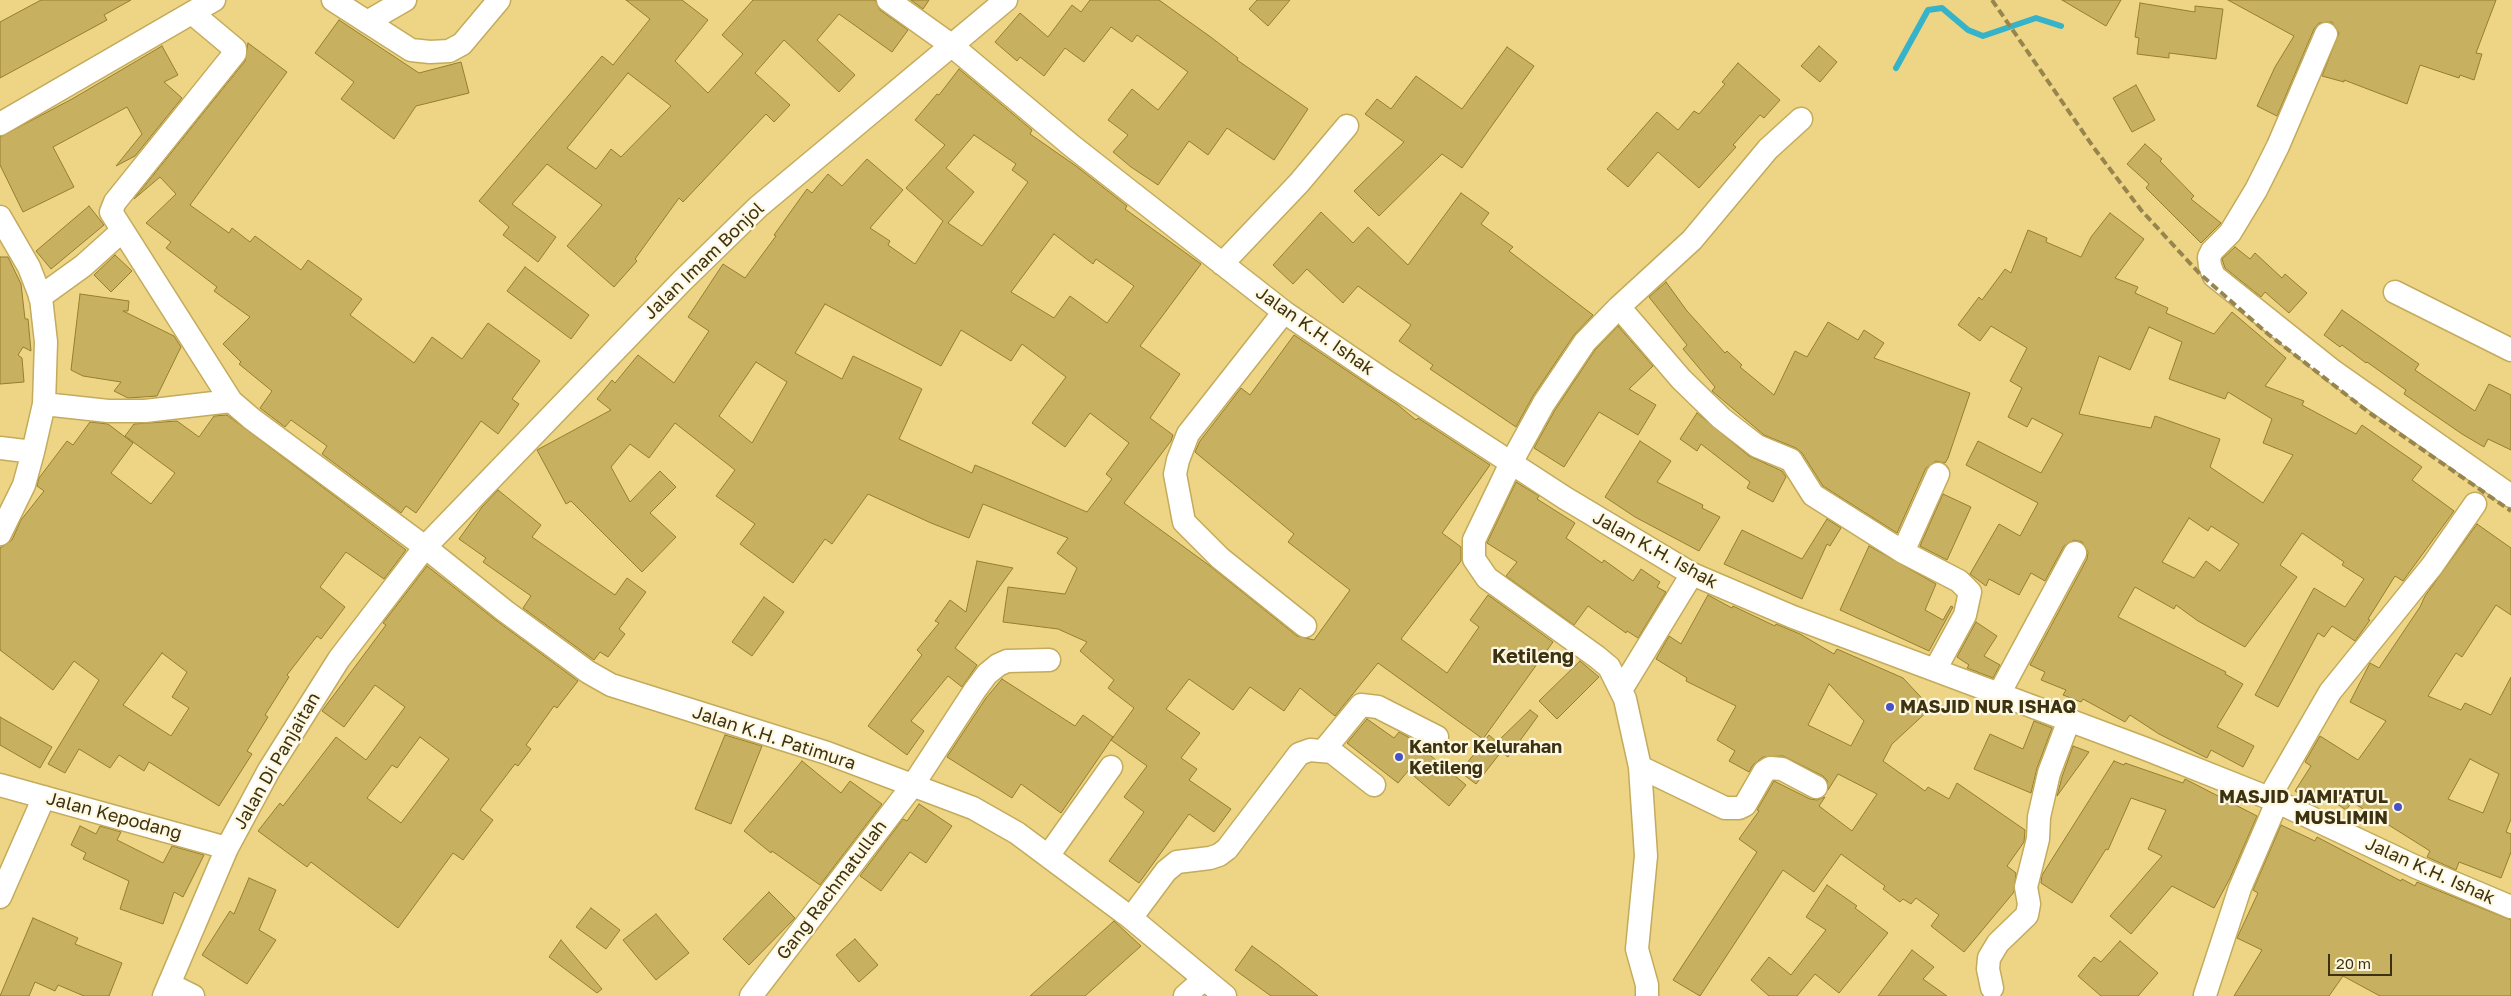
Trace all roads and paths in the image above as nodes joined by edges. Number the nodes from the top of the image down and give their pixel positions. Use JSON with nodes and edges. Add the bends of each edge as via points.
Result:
{"nodes":[{"id":1,"x":214,"y":0,"type":"edge"},
{"id":2,"x":334,"y":0,"type":"edge"},
{"id":3,"x":405,"y":0,"type":"edge"},
{"id":4,"x":499,"y":0,"type":"edge"},
{"id":5,"x":888,"y":0,"type":"edge"},
{"id":6,"x":1006,"y":0,"type":"edge"},
{"id":7,"x":192,"y":13,"type":"junction"},
{"id":8,"x":367,"y":22,"type":"junction"},
{"id":9,"x":2326,"y":34,"type":"dead end"},
{"id":10,"x":951,"y":45,"type":"junction"},
{"id":11,"x":1801,"y":119,"type":"dead end"},
{"id":12,"x":0,"y":124,"type":"edge"},
{"id":13,"x":1347,"y":126,"type":"dead end"},
{"id":14,"x":0,"y":217,"type":"edge"},
{"id":15,"x":122,"y":231,"type":"junction"},
{"id":16,"x":1222,"y":264,"type":"junction"},
{"id":17,"x":2395,"y":292,"type":"dead end"},
{"id":18,"x":40,"y":297,"type":"junction"},
{"id":19,"x":1619,"y":307,"type":"junction"},
{"id":20,"x":1284,"y":312,"type":"junction"},
{"id":21,"x":2511,"y":350,"type":"edge"},
{"id":22,"x":231,"y":401,"type":"junction"},
{"id":23,"x":44,"y":404,"type":"junction"},
{"id":24,"x":0,"y":448,"type":"edge"},
{"id":25,"x":33,"y":452,"type":"junction"},
{"id":26,"x":1511,"y":463,"type":"junction"},
{"id":27,"x":1938,"y":474,"type":"dead end"},
{"id":28,"x":2511,"y":496,"type":"edge"},
{"id":29,"x":2475,"y":504,"type":"dead end"},
{"id":30,"x":0,"y":534,"type":"edge"},
{"id":31,"x":425,"y":547,"type":"junction"},
{"id":32,"x":1904,"y":552,"type":"junction"},
{"id":33,"x":2075,"y":554,"type":"dead end"},
{"id":34,"x":1692,"y":574,"type":"junction"},
{"id":35,"x":1306,"y":626,"type":"dead end"},
{"id":36,"x":1049,"y":660,"type":"dead end"},
{"id":37,"x":1935,"y":670,"type":"junction"},
{"id":38,"x":1622,"y":690,"type":"junction"},
{"id":39,"x":1998,"y":694,"type":"junction"},
{"id":40,"x":2069,"y":720,"type":"junction"},
{"id":41,"x":1437,"y":737,"type":"dead end"},
{"id":42,"x":1324,"y":750,"type":"junction"},
{"id":43,"x":1111,"y":767,"type":"dead end"},
{"id":44,"x":1640,"y":767,"type":"junction"},
{"id":45,"x":0,"y":785,"type":"edge"},
{"id":46,"x":913,"y":785,"type":"junction"},
{"id":47,"x":1374,"y":785,"type":"dead end"},
{"id":48,"x":1816,"y":786,"type":"dead end"},
{"id":49,"x":44,"y":797,"type":"junction"},
{"id":50,"x":2273,"y":800,"type":"junction"},
{"id":51,"x":227,"y":848,"type":"junction"},
{"id":52,"x":1048,"y":856,"type":"junction"},
{"id":53,"x":0,"y":897,"type":"edge"},
{"id":54,"x":2511,"y":906,"type":"edge"},
{"id":55,"x":1131,"y":918,"type":"junction"},
{"id":56,"x":1204,"y":979,"type":"junction"},
{"id":57,"x":1992,"y":988,"type":"dead end"},
{"id":58,"x":167,"y":990,"type":"edge"},
{"id":59,"x":2205,"y":995,"type":"edge"},
{"id":60,"x":193,"y":996,"type":"edge"},
{"id":61,"x":751,"y":996,"type":"edge"},
{"id":62,"x":1185,"y":996,"type":"edge"},
{"id":63,"x":1225,"y":996,"type":"edge"},
{"id":64,"x":1647,"y":996,"type":"edge"}],
"edges":[{"from":1,"to":7,"type":"street"},
{"from":2,"to":8,"type":"street"},
{"from":3,"to":8,"type":"street"},
{"from":4,"to":8,"type":"street","via":[[471,36],[449,51],[411,50]]},
{"from":5,"to":10,"type":"street","name":"Jalan K.H. Ishak"},
{"from":6,"to":10,"type":"street","name":"Jalan Imam Bonjol"},
{"from":7,"to":12,"type":"street"},
{"from":7,"to":15,"type":"street","name":"Jalan K.H. Patimura","via":[[236,51],[115,202],[111,212]]},
{"from":9,"to":28,"type":"street","via":[[2256,190],[2230,232],[2209,256],[2214,276],[2333,372]]},
{"from":10,"to":16,"type":"street","name":"Jalan K.H. Ishak"},
{"from":10,"to":31,"type":"street","name":"Jalan Imam Bonjol","via":[[758,207],[682,281]]},
{"from":11,"to":19,"type":"street","via":[[1768,149],[1692,240]]},
{"from":13,"to":16,"type":"street","via":[[1299,183]]},
{"from":14,"to":18,"type":"street","via":[[29,266]]},
{"from":15,"to":18,"type":"street","via":[[83,266]]},
{"from":15,"to":22,"type":"street","name":"Jalan K.H. Patimura"},
{"from":16,"to":20,"type":"street","name":"Jalan K.H. Ishak"},
{"from":17,"to":21,"type":"street"},
{"from":18,"to":23,"type":"street","via":[[46,342]]},
{"from":19,"to":26,"type":"street","via":[[1585,342],[1566,369]]},
{"from":19,"to":32,"type":"street","via":[[1675,372],[1721,418],[1757,446],[1790,460],[1813,495]]},
{"from":20,"to":26,"type":"street","name":"Jalan K.H. Ishak"},
{"from":20,"to":35,"type":"street","via":[[1188,434],[1175,474],[1184,522],[1220,558]]},
{"from":22,"to":23,"type":"street","via":[[145,411],[108,411]]},
{"from":22,"to":31,"type":"street","name":"Jalan K.H. Patimura"},
{"from":23,"to":25,"type":"street"},
{"from":24,"to":25,"type":"street"},
{"from":25,"to":30,"type":"street","via":[[24,486]]},
{"from":26,"to":34,"type":"street","name":"Jalan K.H. Ishak"},
{"from":26,"to":38,"type":"street","via":[[1474,540],[1474,559],[1478,568],[1487,578],[1609,667]]},
{"from":27,"to":32,"type":"street"},
{"from":29,"to":50,"type":"street","via":[[2432,566],[2330,692]]},
{"from":31,"to":46,"type":"street","name":"Jalan K.H. Patimura","via":[[564,656],[611,685]]},
{"from":31,"to":51,"type":"street","name":"Jalan Di Panjaitan","via":[[339,658],[269,770]]},
{"from":32,"to":37,"type":"street","via":[[1960,581],[1970,592],[1965,615]]},
{"from":33,"to":39,"type":"street"},
{"from":34,"to":37,"type":"street","name":"Jalan K.H. Ishak"},
{"from":34,"to":38,"type":"street"},
{"from":36,"to":46,"type":"street","name":"Gang Rachmatullah","via":[[1007,661],[992,670],[975,690]]},
{"from":37,"to":39,"type":"street","name":"Jalan K.H. Ishak"},
{"from":38,"to":44,"type":"street","via":[[1632,719]]},
{"from":39,"to":40,"type":"street","name":"Jalan K.H. Ishak"},
{"from":40,"to":50,"type":"street","name":"Jalan K.H. Ishak"},
{"from":40,"to":57,"type":"street","via":[[2049,773],[2038,839],[2026,882],[2027,916],[1998,943],[1989,958]]},
{"from":41,"to":42,"type":"street","via":[[1378,707],[1361,705]]},
{"from":42,"to":47,"type":"street","via":[[1332,752]]},
{"from":42,"to":55,"type":"street","via":[[1299,754],[1226,849],[1210,858],[1177,862],[1166,871]]},
{"from":43,"to":52,"type":"street"},
{"from":44,"to":48,"type":"street","via":[[1725,808],[1745,805],[1764,772],[1770,768],[1782,769]]},
{"from":44,"to":64,"type":"street","via":[[1646,856],[1637,949]]},
{"from":45,"to":49,"type":"street","name":"Jalan Kepodang"},
{"from":46,"to":52,"type":"street","name":"Jalan K.H. Patimura","via":[[944,795],[993,818]]},
{"from":46,"to":61,"type":"street","name":"Gang Rachmatullah"},
{"from":49,"to":51,"type":"street","name":"Jalan Kepodang"},
{"from":49,"to":53,"type":"street"},
{"from":50,"to":54,"type":"street","name":"Jalan K.H. Ishak","via":[[2416,867]]},
{"from":50,"to":59,"type":"street"},
{"from":51,"to":58,"type":"street","name":"Jalan Di Panjaitan"},
{"from":52,"to":55,"type":"street","name":"Jalan K.H. Patimura"},
{"from":55,"to":56,"type":"street","name":"Jalan K.H. Patimura"},
{"from":56,"to":62,"type":"street"},
{"from":56,"to":63,"type":"street","name":"Jalan K.H. Patimura"},
{"from":58,"to":60,"type":"street"}]}
